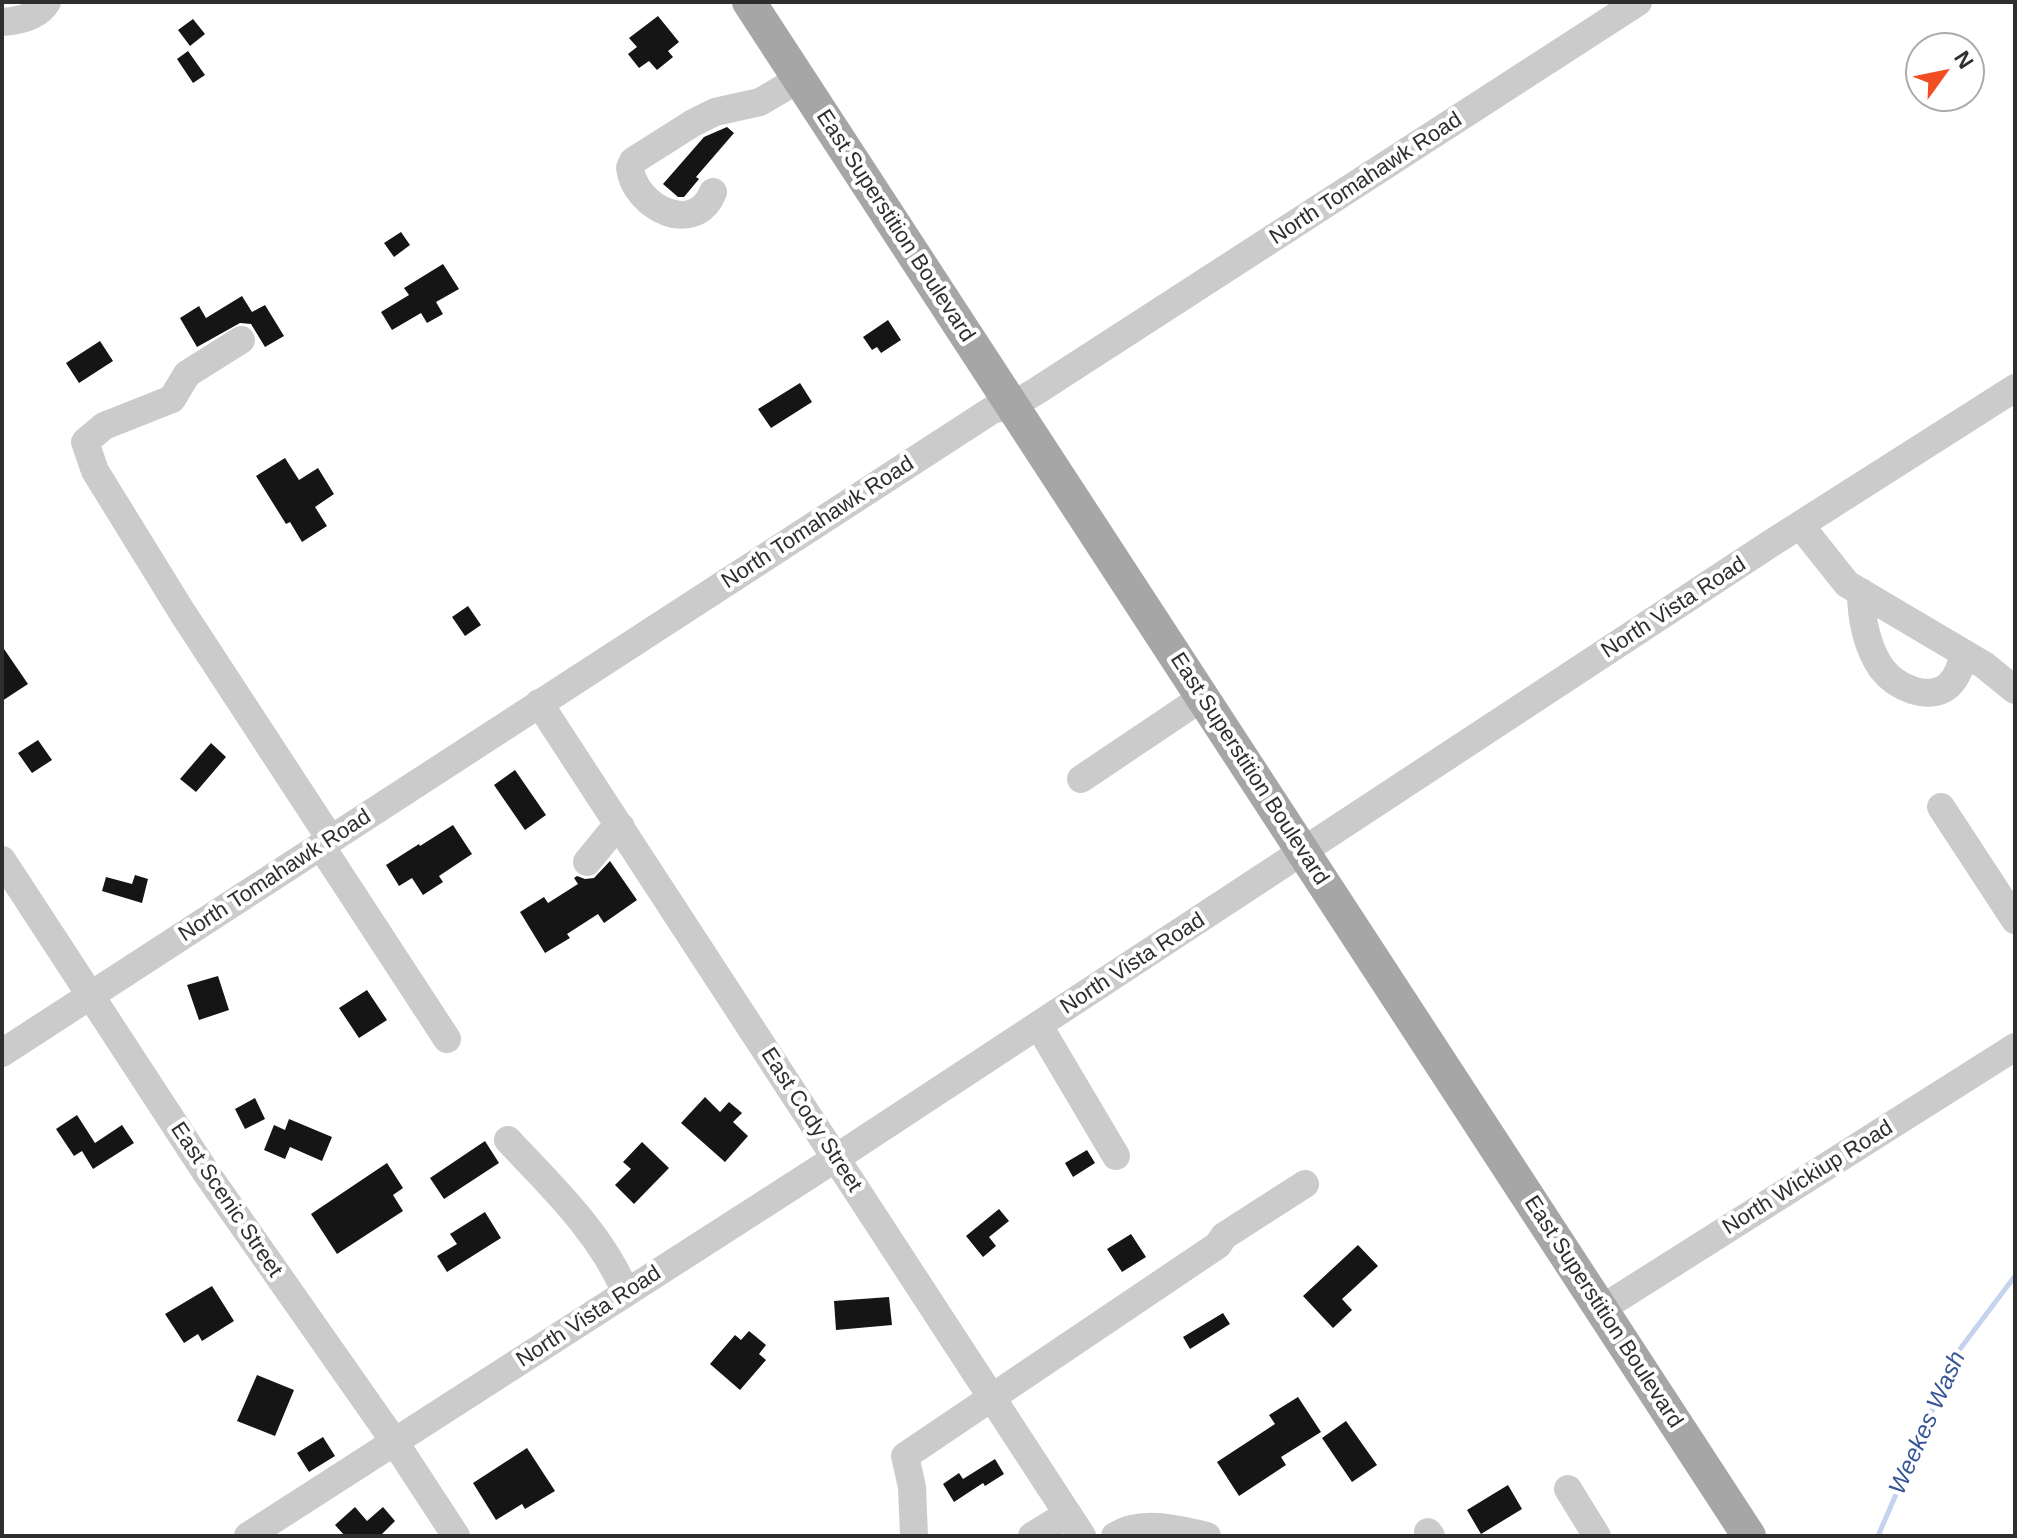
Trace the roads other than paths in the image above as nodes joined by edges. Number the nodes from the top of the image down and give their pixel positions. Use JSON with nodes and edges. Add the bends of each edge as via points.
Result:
{"nodes":[{"id":1,"x":47,"y":2,"type":"edge"},
{"id":2,"x":749,"y":2,"type":"edge"},
{"id":3,"x":1638,"y":2,"type":"edge"},
{"id":4,"x":2,"y":22,"type":"edge"},
{"id":5,"x":799,"y":79,"type":"junction"},
{"id":6,"x":713,"y":192,"type":"dead end"},
{"id":7,"x":241,"y":340,"type":"dead end"},
{"id":8,"x":2015,"y":388,"type":"edge"},
{"id":9,"x":1013,"y":405,"type":"junction"},
{"id":10,"x":1800,"y":525,"type":"junction"},
{"id":11,"x":1861,"y":592,"type":"junction"},
{"id":12,"x":1964,"y":653,"type":"junction"},
{"id":13,"x":2015,"y":690,"type":"edge"},
{"id":14,"x":1203,"y":697,"type":"junction"},
{"id":15,"x":539,"y":703,"type":"junction"},
{"id":16,"x":1081,"y":779,"type":"dead end"},
{"id":17,"x":1941,"y":807,"type":"dead end"},
{"id":18,"x":621,"y":827,"type":"junction"},
{"id":19,"x":326,"y":843,"type":"junction"},
{"id":20,"x":1304,"y":852,"type":"junction"},
{"id":21,"x":2,"y":861,"type":"edge"},
{"id":22,"x":587,"y":862,"type":"dead end"},
{"id":23,"x":2013,"y":913,"type":"edge"},
{"id":24,"x":91,"y":995,"type":"junction"},
{"id":25,"x":1039,"y":1026,"type":"junction"},
{"id":26,"x":447,"y":1039,"type":"dead end"},
{"id":27,"x":2015,"y":1047,"type":"edge"},
{"id":28,"x":2,"y":1053,"type":"edge"},
{"id":29,"x":508,"y":1140,"type":"dead end"},
{"id":30,"x":1116,"y":1156,"type":"dead end"},
{"id":31,"x":836,"y":1158,"type":"junction"},
{"id":32,"x":1305,"y":1184,"type":"dead end"},
{"id":33,"x":626,"y":1293,"type":"junction"},
{"id":34,"x":1601,"y":1309,"type":"junction"},
{"id":35,"x":992,"y":1398,"type":"junction"},
{"id":36,"x":394,"y":1441,"type":"junction"},
{"id":37,"x":1568,"y":1489,"type":"dead end"},
{"id":38,"x":1075,"y":1525,"type":"edge"},
{"id":39,"x":262,"y":1531,"type":"edge"},
{"id":40,"x":456,"y":1536,"type":"edge"},
{"id":41,"x":914,"y":1536,"type":"edge"},
{"id":42,"x":1032,"y":1536,"type":"edge"},
{"id":43,"x":1115,"y":1536,"type":"edge"},
{"id":44,"x":1207,"y":1536,"type":"edge"},
{"id":45,"x":1597,"y":1536,"type":"edge"},
{"id":46,"x":1749,"y":1536,"type":"edge"}],
"edges":[{"from":1,"to":4,"type":"street","via":[[32,16]]},
{"from":2,"to":5,"type":"main road","name":"East Superstition Boulevard"},
{"from":3,"to":9,"type":"street","name":"North Tomahawk Road"},
{"from":5,"to":6,"type":"street","via":[[760,102],[693,123],[630,168],[643,197],[665,213],[696,211]]},
{"from":5,"to":9,"type":"main road","name":"East Superstition Boulevard"},
{"from":7,"to":19,"type":"street","via":[[187,374],[172,399],[104,426],[85,442],[102,484]]},
{"from":8,"to":10,"type":"street","name":"North Vista Road"},
{"from":9,"to":14,"type":"main road","name":"East Superstition Boulevard"},
{"from":9,"to":15,"type":"street","name":"North Tomahawk Road","via":[[992,410]]},
{"from":10,"to":11,"type":"street","via":[[1827,563]]},
{"from":10,"to":20,"type":"street","name":"North Vista Road"},
{"from":11,"to":12,"type":"street"},
{"from":11,"to":12,"type":"street","via":[[1861,615],[1873,651],[1883,670],[1903,686],[1924,693],[1947,687]]},
{"from":12,"to":13,"type":"street"},
{"from":14,"to":16,"type":"street"},
{"from":14,"to":20,"type":"main road","name":"East Superstition Boulevard"},
{"from":15,"to":18,"type":"street","name":"East Cody Street"},
{"from":15,"to":19,"type":"street","name":"North Tomahawk Road"},
{"from":17,"to":23,"type":"street"},
{"from":18,"to":22,"type":"street"},
{"from":18,"to":31,"type":"street","name":"East Cody Street"},
{"from":19,"to":24,"type":"street","name":"North Tomahawk Road"},
{"from":19,"to":26,"type":"street"},
{"from":20,"to":25,"type":"street","name":"North Vista Road"},
{"from":20,"to":34,"type":"main road","name":"East Superstition Boulevard"},
{"from":21,"to":24,"type":"street","name":"East Scenic Street"},
{"from":24,"to":28,"type":"street","name":"North Tomahawk Road"},
{"from":24,"to":36,"type":"street","name":"East Scenic Street","via":[[207,1174]]},
{"from":25,"to":30,"type":"street"},
{"from":25,"to":31,"type":"street","name":"North Vista Road"},
{"from":27,"to":34,"type":"street","name":"North Wickiup Road"},
{"from":29,"to":33,"type":"street","via":[[573,1210],[616,1268]]},
{"from":31,"to":33,"type":"street","name":"North Vista Road"},
{"from":31,"to":35,"type":"street","name":"East Cody Street"},
{"from":32,"to":35,"type":"street"},
{"from":33,"to":36,"type":"street","name":"North Vista Road"},
{"from":34,"to":46,"type":"main road","name":"East Superstition Boulevard"},
{"from":35,"to":38,"type":"street","name":"East Cody Street"},
{"from":35,"to":41,"type":"street","via":[[905,1456]]},
{"from":36,"to":39,"type":"street","name":"North Vista Road"},
{"from":36,"to":40,"type":"street","name":"East Scenic Street"},
{"from":37,"to":45,"type":"street"},
{"from":38,"to":42,"type":"street"},
{"from":43,"to":44,"type":"street","via":[[1127,1528],[1171,1528]]}]}
